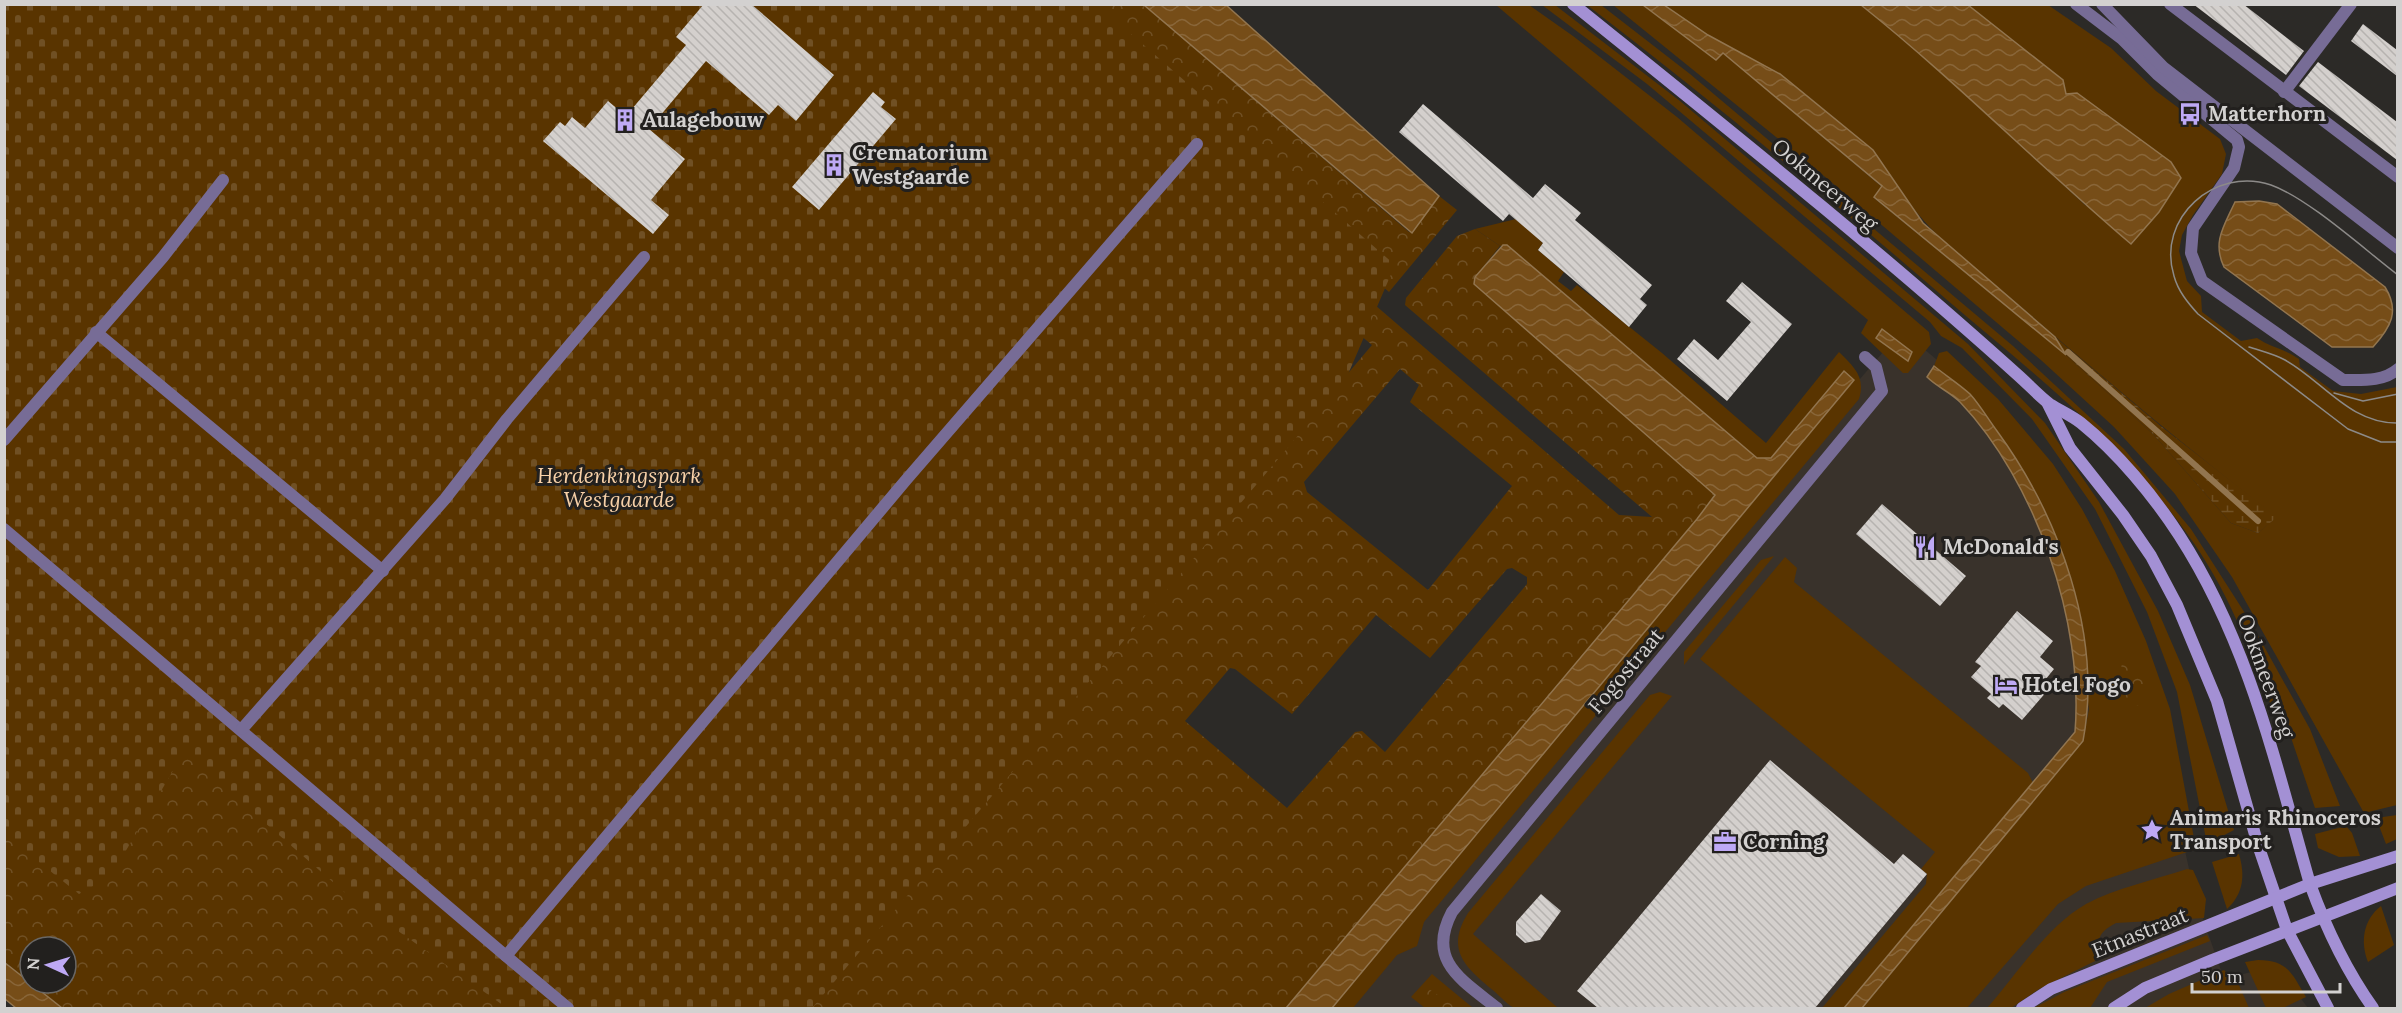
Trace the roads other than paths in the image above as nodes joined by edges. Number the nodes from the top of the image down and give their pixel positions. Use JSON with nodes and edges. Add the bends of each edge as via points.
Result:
{"nodes":[{"id":1,"x":1572,"y":4,"type":"edge"},
{"id":2,"x":2076,"y":4,"type":"edge"},
{"id":3,"x":2102,"y":4,"type":"edge"},
{"id":4,"x":2170,"y":4,"type":"edge"},
{"id":5,"x":2350,"y":4,"type":"edge"},
{"id":6,"x":2284,"y":92,"type":"junction"},
{"id":7,"x":1197,"y":144,"type":"dead end"},
{"id":8,"x":2397,"y":177,"type":"edge"},
{"id":9,"x":223,"y":180,"type":"dead end"},
{"id":10,"x":2397,"y":248,"type":"edge"},
{"id":11,"x":644,"y":256,"type":"dead end"},
{"id":12,"x":96,"y":332,"type":"junction"},
{"id":13,"x":1865,"y":357,"type":"dead end"},
{"id":14,"x":2397,"y":369,"type":"edge"},
{"id":15,"x":2048,"y":402,"type":"junction"},
{"id":16,"x":4,"y":440,"type":"edge"},
{"id":17,"x":4,"y":529,"type":"edge"},
{"id":18,"x":383,"y":571,"type":"junction"},
{"id":19,"x":242,"y":729,"type":"junction"},
{"id":20,"x":2397,"y":856,"type":"edge"},
{"id":21,"x":2310,"y":884,"type":"junction"},
{"id":22,"x":2397,"y":888,"type":"edge"},
{"id":23,"x":2275,"y":898,"type":"junction"},
{"id":24,"x":2322,"y":916,"type":"junction"},
{"id":25,"x":2287,"y":930,"type":"junction"},
{"id":26,"x":506,"y":956,"type":"junction"},
{"id":27,"x":568,"y":1008,"type":"edge"},
{"id":28,"x":1497,"y":1008,"type":"edge"},
{"id":29,"x":2022,"y":1008,"type":"edge"},
{"id":30,"x":2114,"y":1008,"type":"edge"},
{"id":31,"x":2328,"y":1008,"type":"edge"},
{"id":32,"x":2373,"y":1008,"type":"edge"}],
"edges":[{"from":1,"to":15,"type":"main road","name":"Ookmeerweg","via":[[1735,135]]},
{"from":2,"to":14,"type":"street","via":[[2237,140],[2234,168],[2193,228],[2191,254],[2202,281],[2343,380],[2390,376]]},
{"from":3,"to":10,"type":"street","via":[[2163,67]]},
{"from":4,"to":6,"type":"street"},
{"from":5,"to":6,"type":"street"},
{"from":6,"to":8,"type":"street"},
{"from":7,"to":26,"type":"street","via":[[906,480]]},
{"from":9,"to":12,"type":"street","via":[[163,257]]},
{"from":11,"to":18,"type":"street"},
{"from":12,"to":16,"type":"street"},
{"from":12,"to":18,"type":"street"},
{"from":13,"to":28,"type":"street","name":"Fogostraat","via":[[1876,367],[1882,392],[1452,912],[1442,930],[1442,951],[1452,968]]},
{"from":15,"to":21,"type":"main road","name":"Ookmeerweg","via":[[2080,423],[2140,484],[2179,535],[2209,586],[2248,672]]},
{"from":15,"to":23,"type":"main road","name":"Ookmeerweg","via":[[2070,448],[2151,556],[2177,605],[2217,700]]},
{"from":17,"to":19,"type":"street"},
{"from":18,"to":19,"type":"street"},
{"from":19,"to":26,"type":"street"},
{"from":20,"to":21,"type":"main road","name":"Etnastraat"},
{"from":21,"to":23,"type":"main road","name":"Etnastraat"},
{"from":21,"to":24,"type":"main road","name":"Ookmeerweg"},
{"from":22,"to":24,"type":"main road"},
{"from":23,"to":25,"type":"main road","name":"Ookmeerweg"},
{"from":23,"to":29,"type":"main road","name":"Etnastraat","via":[[2051,989]]},
{"from":24,"to":25,"type":"main road"},
{"from":24,"to":32,"type":"main road","name":"Ookmeerweg","via":[[2351,975]]},
{"from":25,"to":30,"type":"main road","via":[[2145,988]]},
{"from":25,"to":31,"type":"main road","name":"Ookmeerweg"},
{"from":26,"to":27,"type":"street"}]}
